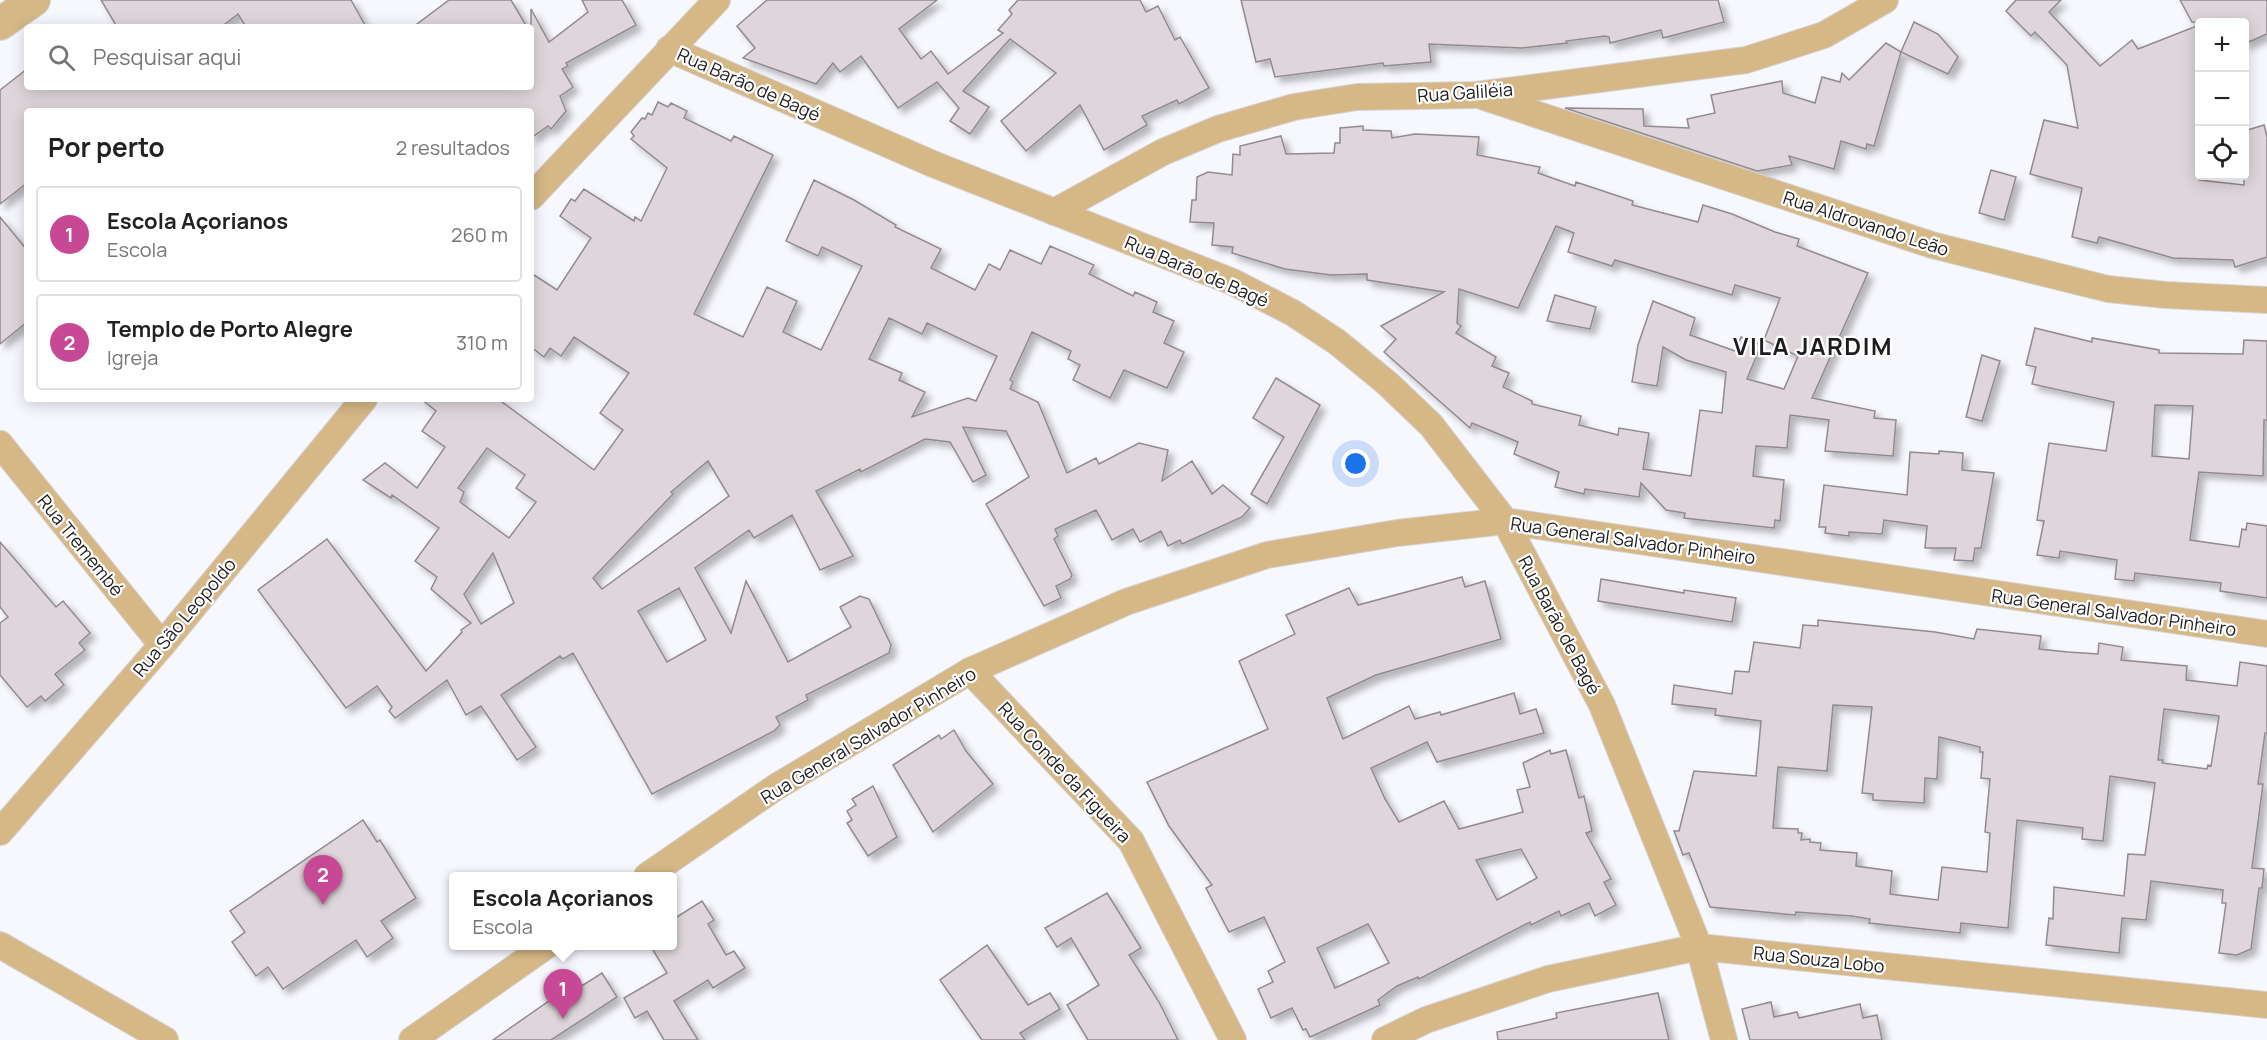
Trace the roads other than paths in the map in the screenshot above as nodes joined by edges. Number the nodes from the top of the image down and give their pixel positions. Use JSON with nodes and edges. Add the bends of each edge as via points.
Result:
{"nodes":[{"id":1,"x":34,"y":0,"type":"edge"},
{"id":2,"x":717,"y":0,"type":"edge"},
{"id":3,"x":1885,"y":0,"type":"edge"},
{"id":4,"x":0,"y":24,"type":"edge"},
{"id":5,"x":669,"y":49,"type":"junction"},
{"id":6,"x":1476,"y":95,"type":"junction"},
{"id":7,"x":534,"y":194,"type":"edge"},
{"id":8,"x":1054,"y":212,"type":"junction"},
{"id":9,"x":2267,"y":300,"type":"edge"},
{"id":10,"x":362,"y":402,"type":"edge"},
{"id":11,"x":0,"y":444,"type":"edge"},
{"id":12,"x":1505,"y":521,"type":"junction"},
{"id":13,"x":2267,"y":634,"type":"edge"},
{"id":14,"x":162,"y":645,"type":"junction"},
{"id":15,"x":970,"y":671,"type":"junction"},
{"id":16,"x":0,"y":832,"type":"edge"},
{"id":17,"x":653,"y":872,"type":"edge"},
{"id":18,"x":0,"y":945,"type":"edge"},
{"id":19,"x":1699,"y":947,"type":"junction"},
{"id":20,"x":539,"y":950,"type":"edge"},
{"id":21,"x":2267,"y":1005,"type":"edge"},
{"id":22,"x":165,"y":1040,"type":"edge"},
{"id":23,"x":412,"y":1040,"type":"edge"},
{"id":24,"x":1233,"y":1040,"type":"edge"},
{"id":25,"x":1385,"y":1040,"type":"edge"},
{"id":26,"x":1724,"y":1040,"type":"edge"}],
"edges":[{"from":1,"to":4,"type":"street"},
{"from":2,"to":5,"type":"street"},
{"from":3,"to":6,"type":"street","name":"Rua Galiléia","via":[[1824,35],[1746,60]]},
{"from":5,"to":7,"type":"street"},
{"from":5,"to":8,"type":"street","name":"Rua Barão de Bagé"},
{"from":6,"to":8,"type":"street","name":"Rua Galiléia","via":[[1357,97],[1294,107],[1218,129],[1163,152]]},
{"from":6,"to":9,"type":"street","name":"Rua Aldrovando Leão","via":[[1932,245],[2108,289]]},
{"from":8,"to":12,"type":"street","name":"Rua Barão de Bagé","via":[[1233,282],[1293,313],[1337,342],[1431,425]]},
{"from":10,"to":14,"type":"street","name":"Rua São Leopoldo"},
{"from":11,"to":14,"type":"street","name":"Rua Tremembé"},
{"from":12,"to":13,"type":"street","name":"Rua General Salvador Pinheiro"},
{"from":12,"to":15,"type":"street","name":"Rua General Salvador Pinheiro","via":[[1397,533],[1267,555],[1126,602]]},
{"from":12,"to":19,"type":"street","name":"Rua Barão de Bagé","via":[[1602,705]]},
{"from":14,"to":16,"type":"street","name":"Rua São Leopoldo"},
{"from":15,"to":17,"type":"street","name":"Rua General Salvador Pinheiro","via":[[777,787]]},
{"from":15,"to":24,"type":"street","name":"Rua Conde da Figueira","via":[[1131,840]]},
{"from":18,"to":22,"type":"street"},
{"from":19,"to":21,"type":"street","name":"Rua Souza Lobo"},
{"from":19,"to":25,"type":"street","name":"Rua Souza Lobo","via":[[1538,982],[1426,1020]]},
{"from":19,"to":26,"type":"street","name":"Rua Barão de Bagé"},
{"from":20,"to":23,"type":"street"}]}
